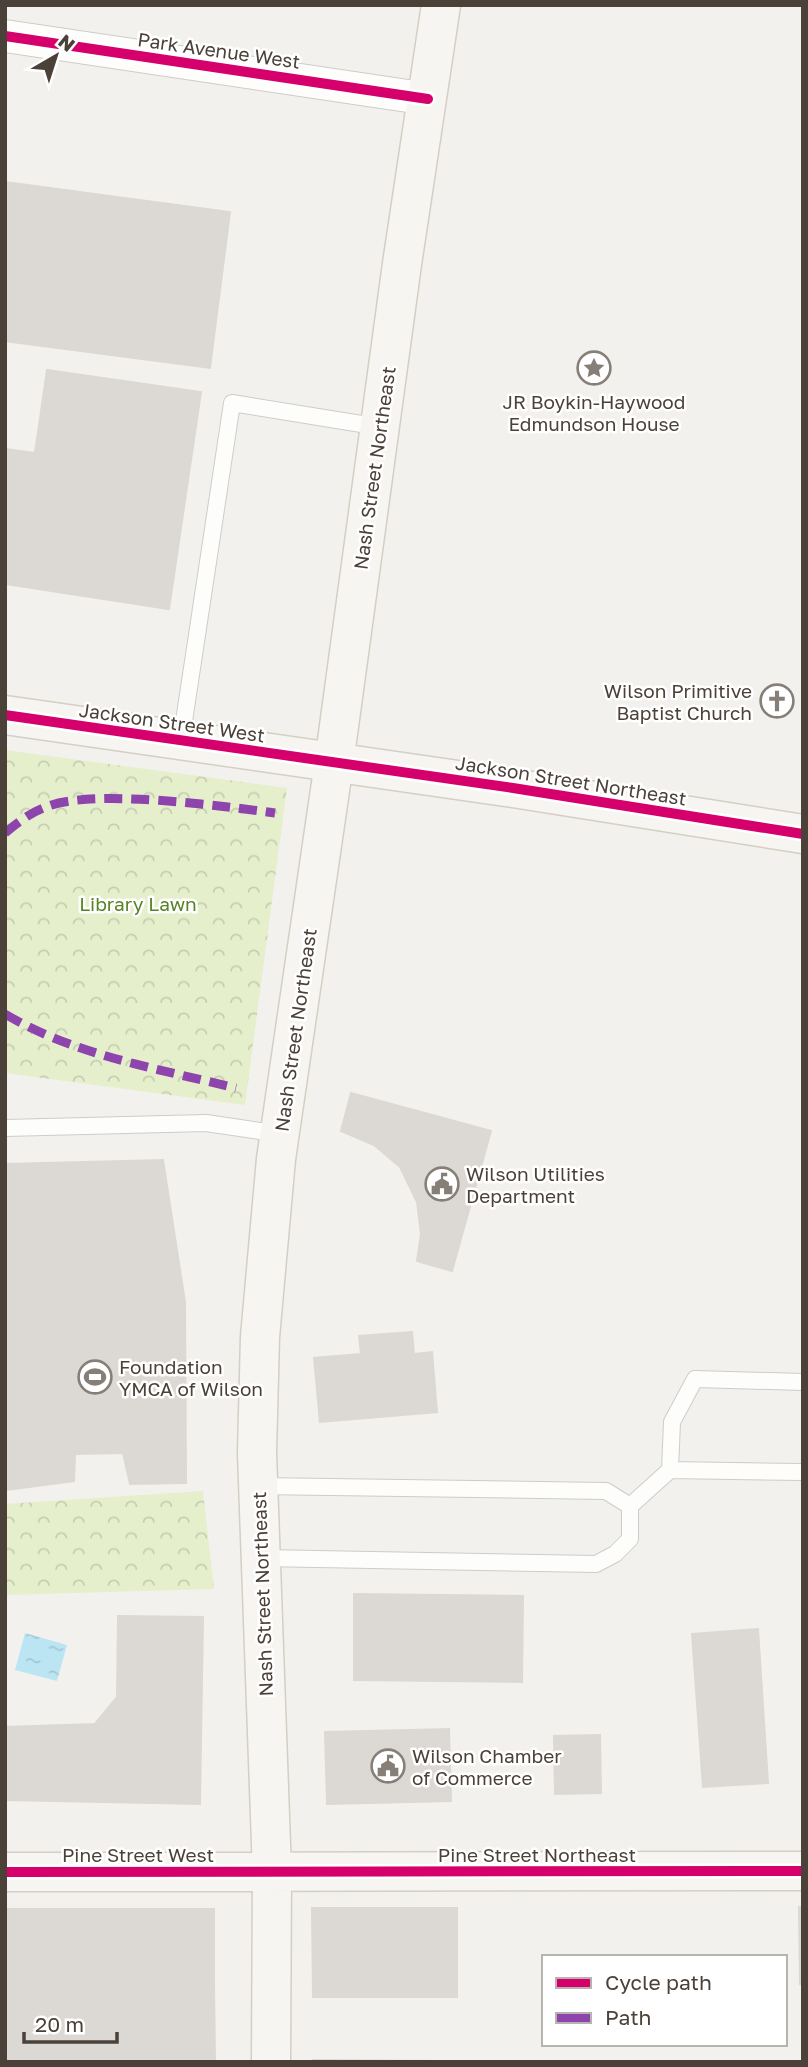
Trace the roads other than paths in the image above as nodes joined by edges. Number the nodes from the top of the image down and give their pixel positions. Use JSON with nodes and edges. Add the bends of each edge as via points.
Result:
{"nodes":[{"id":1,"x":441,"y":5,"type":"edge"},
{"id":2,"x":5,"y":36,"type":"edge"},
{"id":3,"x":428,"y":99,"type":"junction"},
{"id":4,"x":380,"y":427,"type":"junction"},
{"id":5,"x":5,"y":715,"type":"edge"},
{"id":6,"x":181,"y":741,"type":"junction"},
{"id":7,"x":334,"y":763,"type":"junction"},
{"id":8,"x":803,"y":834,"type":"edge"},
{"id":9,"x":5,"y":1128,"type":"edge"},
{"id":10,"x":280,"y":1134,"type":"junction"},
{"id":11,"x":803,"y":1382,"type":"edge"},
{"id":12,"x":670,"y":1470,"type":"junction"},
{"id":13,"x":803,"y":1472,"type":"edge"},
{"id":14,"x":258,"y":1486,"type":"junction"},
{"id":15,"x":630,"y":1506,"type":"junction"},
{"id":16,"x":261,"y":1559,"type":"junction"},
{"id":17,"x":272,"y":1871,"type":"junction"},
{"id":18,"x":803,"y":1871,"type":"edge"},
{"id":19,"x":5,"y":1872,"type":"edge"},
{"id":20,"x":271,"y":2062,"type":"edge"}],
"edges":[{"from":1,"to":3,"type":"main road","name":"Nash Street Northeast"},
{"from":2,"to":3,"type":"street","name":"Park Avenue West"},
{"from":3,"to":4,"type":"main road","name":"Nash Street Northeast"},
{"from":4,"to":6,"type":"lane","via":[[232,403]]},
{"from":4,"to":7,"type":"main road","name":"Nash Street Northeast"},
{"from":5,"to":6,"type":"main road","name":"Jackson Street West"},
{"from":6,"to":7,"type":"main road","name":"Jackson Street West"},
{"from":7,"to":8,"type":"main road","name":"Jackson Street Northeast"},
{"from":7,"to":10,"type":"main road","name":"Nash Street Northeast"},
{"from":9,"to":10,"type":"lane","via":[[206,1123]]},
{"from":10,"to":14,"type":"main road","name":"Nash Street Northeast","via":[[260,1337]]},
{"from":11,"to":12,"type":"lane","via":[[695,1379],[672,1422]]},
{"from":12,"to":13,"type":"lane"},
{"from":12,"to":15,"type":"lane"},
{"from":14,"to":15,"type":"lane","via":[[606,1491]]},
{"from":14,"to":16,"type":"main road","name":"Nash Street Northeast"},
{"from":15,"to":16,"type":"lane","via":[[630,1539],[596,1564]]},
{"from":16,"to":17,"type":"main road","name":"Nash Street Northeast"},
{"from":17,"to":18,"type":"main road","name":"Pine Street Northeast"},
{"from":17,"to":19,"type":"main road","name":"Pine Street West"},
{"from":17,"to":20,"type":"main road","name":"Nash Street Northeast"}]}
